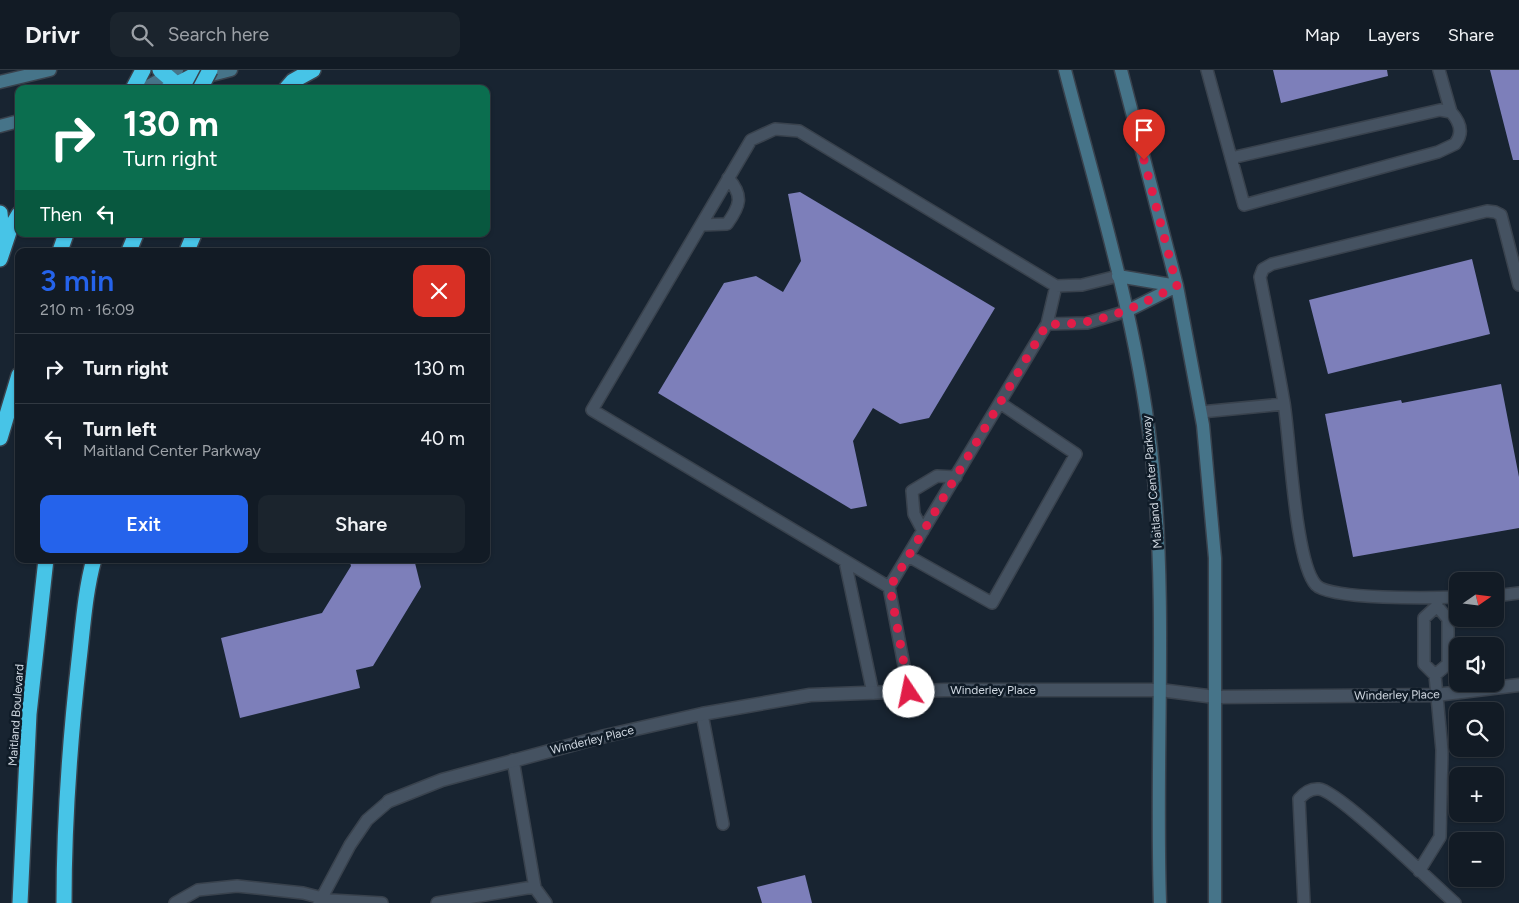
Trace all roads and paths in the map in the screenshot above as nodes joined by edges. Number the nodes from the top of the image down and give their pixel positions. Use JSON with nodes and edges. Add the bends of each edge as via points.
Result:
{"nodes":[{"id":1,"x":12,"y":70,"type":"edge"},
{"id":2,"x":50,"y":70,"type":"edge"},
{"id":3,"x":143,"y":70,"type":"edge"},
{"id":4,"x":204,"y":70,"type":"edge"},
{"id":5,"x":210,"y":70,"type":"edge"},
{"id":6,"x":231,"y":70,"type":"edge"},
{"id":7,"x":313,"y":70,"type":"edge"},
{"id":8,"x":1065,"y":70,"type":"edge"},
{"id":9,"x":1121,"y":70,"type":"edge"},
{"id":10,"x":1207,"y":70,"type":"edge"},
{"id":11,"x":1439,"y":70,"type":"edge"},
{"id":12,"x":0,"y":78,"type":"edge"},
{"id":13,"x":172,"y":79,"type":"edge"},
{"id":14,"x":0,"y":82,"type":"edge"},
{"id":15,"x":135,"y":85,"type":"edge"},
{"id":16,"x":155,"y":85,"type":"edge"},
{"id":17,"x":161,"y":85,"type":"edge"},
{"id":18,"x":202,"y":85,"type":"edge"},
{"id":19,"x":290,"y":85,"type":"edge"},
{"id":20,"x":1451,"y":112,"type":"junction"},
{"id":21,"x":15,"y":122,"type":"edge"},
{"id":22,"x":0,"y":126,"type":"edge"},
{"id":23,"x":1231,"y":158,"type":"junction"},
{"id":24,"x":728,"y":178,"type":"junction"},
{"id":25,"x":0,"y":213,"type":"edge"},
{"id":26,"x":15,"y":221,"type":"edge"},
{"id":27,"x":701,"y":225,"type":"junction"},
{"id":28,"x":1,"y":255,"type":"edge"},
{"id":29,"x":1118,"y":276,"type":"junction"},
{"id":30,"x":1519,"y":285,"type":"edge"},
{"id":31,"x":1056,"y":286,"type":"junction"},
{"id":32,"x":1177,"y":286,"type":"junction"},
{"id":33,"x":1127,"y":311,"type":"junction"},
{"id":34,"x":1047,"y":324,"type":"junction"},
{"id":35,"x":15,"y":388,"type":"edge"},
{"id":36,"x":1000,"y":402,"type":"junction"},
{"id":37,"x":1284,"y":404,"type":"junction"},
{"id":38,"x":1201,"y":412,"type":"junction"},
{"id":39,"x":0,"y":438,"type":"edge"},
{"id":40,"x":956,"y":476,"type":"junction"},
{"id":41,"x":923,"y":532,"type":"junction"},
{"id":42,"x":908,"y":556,"type":"junction"},
{"id":43,"x":845,"y":561,"type":"junction"},
{"id":44,"x":46,"y":563,"type":"edge"},
{"id":45,"x":93,"y":563,"type":"edge"},
{"id":46,"x":890,"y":587,"type":"junction"},
{"id":47,"x":1519,"y":593,"type":"edge"},
{"id":48,"x":1504,"y":595,"type":"edge"},
{"id":49,"x":1449,"y":599,"type":"edge"},
{"id":50,"x":1437,"y":601,"type":"junction"},
{"id":51,"x":1436,"y":675,"type":"junction"},
{"id":52,"x":1519,"y":685,"type":"edge"},
{"id":53,"x":1160,"y":690,"type":"junction"},
{"id":54,"x":909,"y":692,"type":"junction"},
{"id":55,"x":873,"y":693,"type":"junction"},
{"id":56,"x":1436,"y":695,"type":"junction"},
{"id":57,"x":1215,"y":697,"type":"junction"},
{"id":58,"x":702,"y":714,"type":"junction"},
{"id":59,"x":513,"y":760,"type":"junction"},
{"id":60,"x":390,"y":802,"type":"joint"},
{"id":61,"x":723,"y":824,"type":"dead end"},
{"id":62,"x":1419,"y":871,"type":"junction"},
{"id":63,"x":535,"y":888,"type":"junction"},
{"id":64,"x":320,"y":900,"type":"edge"},
{"id":65,"x":20,"y":903,"type":"edge"},
{"id":66,"x":64,"y":903,"type":"edge"},
{"id":67,"x":175,"y":903,"type":"edge"},
{"id":68,"x":382,"y":903,"type":"edge"},
{"id":69,"x":437,"y":903,"type":"edge"},
{"id":70,"x":546,"y":903,"type":"edge"},
{"id":71,"x":1160,"y":903,"type":"edge"},
{"id":72,"x":1215,"y":903,"type":"edge"},
{"id":73,"x":1304,"y":903,"type":"edge"},
{"id":74,"x":1455,"y":903,"type":"edge"}],
"edges":[{"from":1,"to":12,"type":"street"},
{"from":2,"to":14,"type":"street"},
{"from":3,"to":15,"type":"highway"},
{"from":4,"to":13,"type":"highway"},
{"from":5,"to":18,"type":"highway","bridge":true},
{"from":6,"to":13,"type":"street"},
{"from":7,"to":19,"type":"highway"},
{"from":8,"to":29,"type":"street","name":"Maitland Center Parkway"},
{"from":9,"to":32,"type":"street"},
{"from":10,"to":23,"type":"lane"},
{"from":11,"to":20,"type":"lane"},
{"from":13,"to":16,"type":"street"},
{"from":13,"to":17,"type":"street"},
{"from":20,"to":23,"type":"lane","via":[[1423,112]]},
{"from":20,"to":23,"type":"lane","via":[[1460,125],[1459,139],[1438,152],[1244,205]]},
{"from":21,"to":22,"type":"street"},
{"from":24,"to":27,"type":"lane"},
{"from":24,"to":27,"type":"lane","via":[[737,188],[739,207],[727,224]]},
{"from":24,"to":31,"type":"lane","via":[[750,140],[775,129],[799,130]]},
{"from":25,"to":28,"type":"highway"},
{"from":26,"to":28,"type":"highway"},
{"from":27,"to":43,"type":"lane","via":[[592,410]]},
{"from":29,"to":31,"type":"lane","via":[[1082,285]]},
{"from":29,"to":32,"type":"street"},
{"from":29,"to":33,"type":"street","name":"Maitland Center Parkway"},
{"from":30,"to":37,"type":"lane","via":[[1501,215],[1487,211],[1272,264],[1263,270],[1260,277]]},
{"from":31,"to":34,"type":"lane"},
{"from":32,"to":33,"type":"street"},
{"from":32,"to":38,"type":"street"},
{"from":33,"to":34,"type":"lane","via":[[1087,323]]},
{"from":33,"to":53,"type":"street","name":"Maitland Center Parkway","via":[[1154,474]]},
{"from":34,"to":36,"type":"lane"},
{"from":35,"to":39,"type":"highway"},
{"from":36,"to":40,"type":"lane"},
{"from":36,"to":42,"type":"lane","via":[[1076,454],[992,603]]},
{"from":37,"to":38,"type":"lane"},
{"from":37,"to":50,"type":"lane","via":[[1302,557],[1316,585],[1357,596]]},
{"from":38,"to":57,"type":"street","via":[[1214,558]]},
{"from":40,"to":41,"type":"lane"},
{"from":40,"to":41,"type":"lane","via":[[937,476],[912,491],[914,514]]},
{"from":41,"to":42,"type":"lane"},
{"from":42,"to":46,"type":"lane"},
{"from":43,"to":46,"type":"lane"},
{"from":43,"to":55,"type":"lane"},
{"from":44,"to":65,"type":"highway","name":"Maitland Boulevard","via":[[29,714]]},
{"from":45,"to":66,"type":"highway","via":[[76,684]]},
{"from":46,"to":54,"type":"lane"},
{"from":47,"to":48,"type":"lane"},
{"from":49,"to":50,"type":"lane"},
{"from":50,"to":51,"type":"lane","via":[[1448,619],[1448,664]]},
{"from":50,"to":51,"type":"lane","via":[[1424,618],[1424,664]]},
{"from":51,"to":56,"type":"lane"},
{"from":52,"to":56,"type":"street","name":"Winderley Place"},
{"from":53,"to":54,"type":"street","name":"Winderley Place"},
{"from":53,"to":57,"type":"street","name":"Winderley Place"},
{"from":53,"to":71,"type":"street","name":"Maitland Center Parkway"},
{"from":54,"to":55,"type":"street","name":"Winderley Place"},
{"from":55,"to":58,"type":"street","name":"Winderley Place","via":[[810,695]]},
{"from":56,"to":57,"type":"street","name":"Winderley Place"},
{"from":56,"to":62,"type":"lane","via":[[1442,750],[1440,837]]},
{"from":57,"to":72,"type":"street"},
{"from":58,"to":59,"type":"street","name":"Winderley Place"},
{"from":58,"to":61,"type":"lane"},
{"from":59,"to":60,"type":"street","name":"Winderley Place","via":[[442,780]]},
{"from":59,"to":63,"type":"lane"},
{"from":60,"to":64,"type":"lane","via":[[367,820]]},
{"from":62,"to":73,"type":"lane","via":[[1332,794],[1319,789],[1305,791],[1299,798]]},
{"from":62,"to":74,"type":"lane"},
{"from":63,"to":69,"type":"lane"},
{"from":63,"to":70,"type":"lane"},
{"from":64,"to":67,"type":"lane","via":[[237,886],[198,890]]},
{"from":64,"to":68,"type":"lane"}]}
